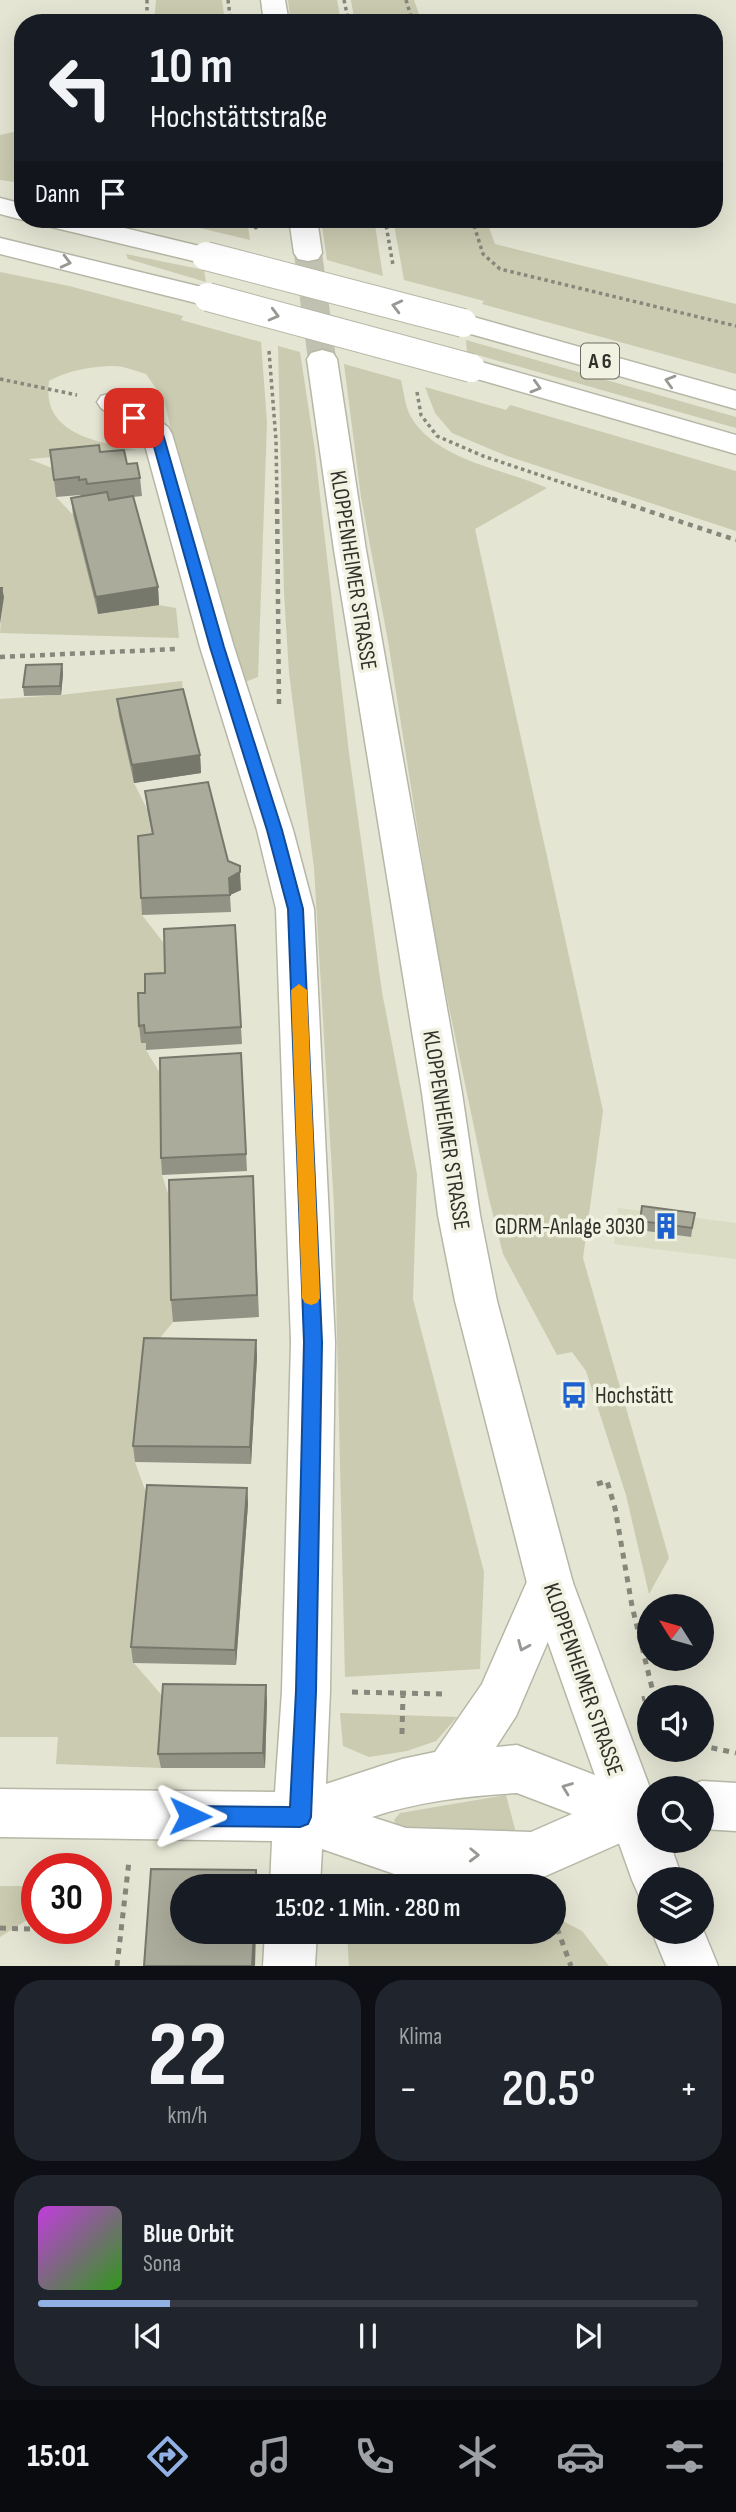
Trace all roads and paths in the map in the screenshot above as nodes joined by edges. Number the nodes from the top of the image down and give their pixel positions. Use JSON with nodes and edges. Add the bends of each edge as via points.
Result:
{"nodes":[{"id":1,"x":90,"y":228,"type":"edge"},
{"id":2,"x":304,"y":228,"type":"edge"},
{"id":3,"x":387,"y":228,"type":"edge"},
{"id":4,"x":475,"y":228,"type":"edge"},
{"id":5,"x":0,"y":246,"type":"edge"},
{"id":6,"x":307,"y":253,"type":"tunnel mouth"},
{"id":7,"x":395,"y":276,"type":"dead end"},
{"id":8,"x":736,"y":326,"type":"edge"},
{"id":9,"x":268,"y":343,"type":"dead end"},
{"id":10,"x":323,"y":359,"type":"tunnel mouth"},
{"id":11,"x":0,"y":379,"type":"edge"},
{"id":12,"x":416,"y":388,"type":"dead end"},
{"id":13,"x":736,"y":400,"type":"edge"},
{"id":14,"x":112,"y":402,"type":"joint"},
{"id":15,"x":736,"y":444,"type":"edge"},
{"id":16,"x":736,"y":540,"type":"edge"},
{"id":17,"x":217,"y":647,"type":"junction"},
{"id":18,"x":0,"y":657,"type":"edge"},
{"id":19,"x":244,"y":733,"type":"junction"},
{"id":20,"x":597,"y":1484,"type":"dead end"},
{"id":21,"x":550,"y":1583,"type":"junction"},
{"id":22,"x":652,"y":1685,"type":"edge"},
{"id":23,"x":637,"y":1700,"type":"edge"},
{"id":24,"x":593,"y":1709,"type":"junction"},
{"id":25,"x":714,"y":1748,"type":"edge"},
{"id":26,"x":736,"y":1753,"type":"edge"},
{"id":27,"x":450,"y":1773,"type":"junction"},
{"id":28,"x":637,"y":1805,"type":"edge"},
{"id":29,"x":714,"y":1806,"type":"edge"},
{"id":30,"x":736,"y":1807,"type":"edge"},
{"id":31,"x":637,"y":1811,"type":"edge"},
{"id":32,"x":0,"y":1812,"type":"edge"},
{"id":33,"x":637,"y":1813,"type":"edge"},
{"id":34,"x":135,"y":1815,"type":"junction"},
{"id":35,"x":300,"y":1817,"type":"junction"},
{"id":36,"x":296,"y":1874,"type":"edge"},
{"id":37,"x":0,"y":1928,"type":"edge"},
{"id":38,"x":21,"y":1929,"type":"edge"},
{"id":39,"x":290,"y":1944,"type":"edge"},
{"id":40,"x":563,"y":1944,"type":"edge"},
{"id":41,"x":683,"y":1944,"type":"edge"},
{"id":42,"x":117,"y":1966,"type":"edge"},
{"id":43,"x":289,"y":1966,"type":"edge"},
{"id":44,"x":571,"y":1966,"type":"edge"},
{"id":45,"x":692,"y":1966,"type":"edge"}],
"edges":[{"from":13,"to":1,"type":"main road","number":"A 6","one_way":true,"bridge":true,"via":[[463,323]]},
{"from":2,"to":6,"type":"main road"},
{"from":3,"to":7,"type":"path"},
{"from":4,"to":8,"type":"path","via":[[482,254],[500,269]]},
{"from":5,"to":15,"type":"main road","number":"A 6","one_way":true,"bridge":true,"via":[[471,368]]},
{"from":9,"to":19,"type":"path","via":[[276,440],[281,702]]},
{"from":10,"to":21,"type":"main road","name":"KLOPPENHEIMER STRASSE","via":[[459,1215],[476,1301]]},
{"from":11,"to":14,"type":"path"},
{"from":12,"to":16,"type":"path","via":[[421,415],[437,436],[483,456]]},
{"from":14,"to":17,"type":"main road","via":[[157,434]]},
{"from":17,"to":18,"type":"path"},
{"from":17,"to":19,"type":"main road"},
{"from":19,"to":35,"type":"main road","via":[[295,909],[313,1342]]},
{"from":20,"to":22,"type":"path","via":[[607,1481],[615,1508]]},
{"from":21,"to":24,"type":"main road","name":"KLOPPENHEIMER STRASSE"},
{"from":21,"to":27,"type":"main road","one_way":true,"via":[[499,1700]]},
{"from":23,"to":24,"type":"path"},
{"from":24,"to":28,"type":"main road","name":"KLOPPENHEIMER STRASSE"},
{"from":25,"to":26,"type":"path"},
{"from":31,"to":27,"type":"main road","one_way":true,"via":[[517,1769]]},
{"from":27,"to":35,"type":"main road","via":[[402,1783]]},
{"from":29,"to":30,"type":"main road"},
{"from":32,"to":34,"type":"main road"},
{"from":35,"to":33,"type":"main road","one_way":true,"via":[[406,1853],[531,1857]]},
{"from":34,"to":35,"type":"main road"},
{"from":34,"to":42,"type":"path"},
{"from":35,"to":36,"type":"main road"},
{"from":37,"to":38,"type":"path"},
{"from":39,"to":43,"type":"main road"},
{"from":40,"to":44,"type":"path"},
{"from":41,"to":45,"type":"main road"}]}
